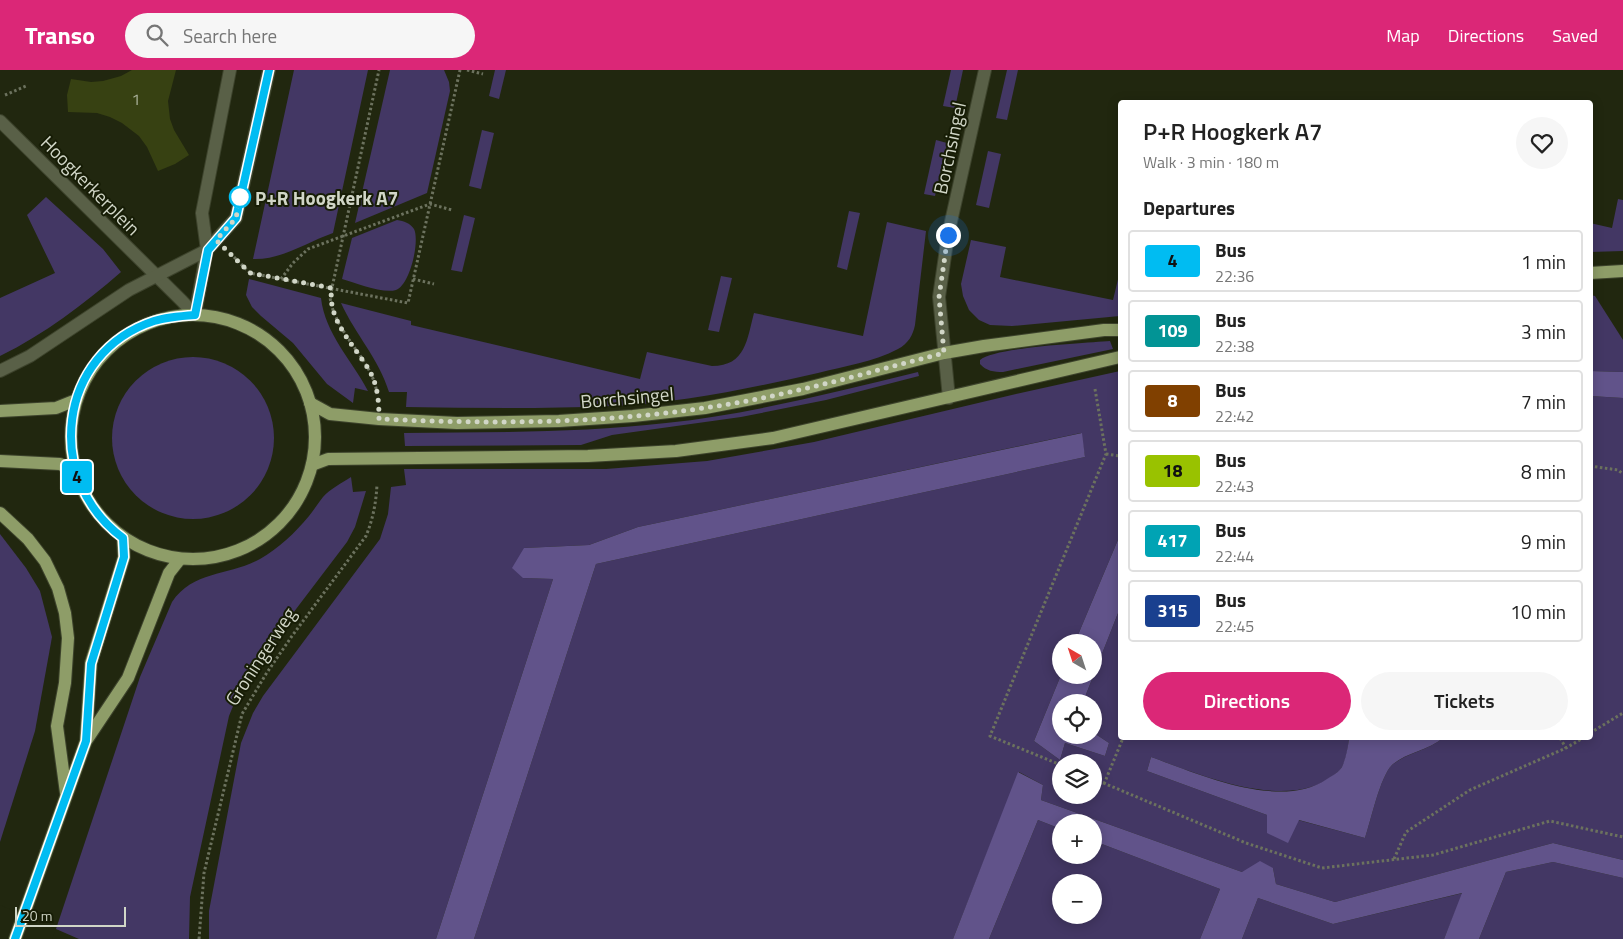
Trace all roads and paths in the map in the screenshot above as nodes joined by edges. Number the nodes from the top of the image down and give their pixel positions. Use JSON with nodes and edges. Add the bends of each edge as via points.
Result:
{"nodes":[{"id":1,"x":230,"y":70,"type":"edge"},
{"id":2,"x":269,"y":70,"type":"edge"},
{"id":3,"x":379,"y":70,"type":"edge"},
{"id":4,"x":460,"y":70,"type":"edge"},
{"id":5,"x":467,"y":70,"type":"edge"},
{"id":6,"x":985,"y":70,"type":"edge"},
{"id":7,"x":483,"y":74,"type":"dead end"},
{"id":8,"x":26,"y":86,"type":"dead end"},
{"id":9,"x":0,"y":98,"type":"edge"},
{"id":10,"x":0,"y":121,"type":"edge"},
{"id":11,"x":430,"y":204,"type":"junction"},
{"id":12,"x":452,"y":210,"type":"dead end"},
{"id":13,"x":343,"y":236,"type":"junction"},
{"id":14,"x":216,"y":240,"type":"junction"},
{"id":15,"x":208,"y":250,"type":"junction"},
{"id":16,"x":1623,"y":271,"type":"edge"},
{"id":17,"x":1593,"y":273,"type":"edge"},
{"id":18,"x":156,"y":276,"type":"junction"},
{"id":19,"x":281,"y":279,"type":"junction"},
{"id":20,"x":413,"y":279,"type":"junction"},
{"id":21,"x":434,"y":284,"type":"dead end"},
{"id":22,"x":332,"y":288,"type":"junction"},
{"id":23,"x":195,"y":315,"type":"junction"},
{"id":24,"x":1118,"y":330,"type":"edge"},
{"id":25,"x":944,"y":353,"type":"junction"},
{"id":26,"x":1118,"y":357,"type":"edge"},
{"id":27,"x":0,"y":371,"type":"edge"},
{"id":28,"x":1086,"y":390,"type":"dead end"},
{"id":29,"x":949,"y":398,"type":"junction"},
{"id":30,"x":76,"y":400,"type":"junction"},
{"id":31,"x":310,"y":403,"type":"junction"},
{"id":32,"x":0,"y":411,"type":"edge"},
{"id":33,"x":379,"y":414,"type":"junction"},
{"id":34,"x":1106,"y":454,"type":"junction"},
{"id":35,"x":1118,"y":456,"type":"edge"},
{"id":36,"x":378,"y":458,"type":"junction"},
{"id":37,"x":0,"y":461,"type":"edge"},
{"id":38,"x":312,"y":465,"type":"junction"},
{"id":39,"x":1593,"y":466,"type":"edge"},
{"id":40,"x":75,"y":471,"type":"junction"},
{"id":41,"x":1623,"y":474,"type":"edge"},
{"id":42,"x":0,"y":513,"type":"edge"},
{"id":43,"x":123,"y":538,"type":"junction"},
{"id":44,"x":180,"y":559,"type":"junction"},
{"id":45,"x":1623,"y":713,"type":"edge"},
{"id":46,"x":1593,"y":731,"type":"edge"},
{"id":47,"x":1122,"y":740,"type":"edge"},
{"id":48,"x":1561,"y":740,"type":"edge"},
{"id":49,"x":1580,"y":740,"type":"edge"},
{"id":50,"x":86,"y":741,"type":"junction"},
{"id":51,"x":1566,"y":748,"type":"junction"},
{"id":52,"x":1052,"y":761,"type":"edge"},
{"id":53,"x":1104,"y":784,"type":"joint"},
{"id":54,"x":66,"y":795,"type":"junction"},
{"id":55,"x":1623,"y":837,"type":"edge"},
{"id":56,"x":1394,"y":859,"type":"junction"},
{"id":57,"x":15,"y":939,"type":"edge"},
{"id":58,"x":199,"y":939,"type":"edge"}],
"edges":[{"from":1,"to":15,"type":"lane","via":[[202,213]]},
{"from":2,"to":14,"type":"lane","via":[[236,218]]},
{"from":3,"to":13,"type":"path"},
{"from":4,"to":11,"type":"path"},
{"from":5,"to":7,"type":"path"},
{"from":6,"to":25,"type":"lane","name":"Borchsingel","via":[[948,235],[940,288]]},
{"from":8,"to":9,"type":"path"},
{"from":10,"to":18,"type":"lane","name":"Hoogkerkerplein"},
{"from":11,"to":12,"type":"path"},
{"from":11,"to":13,"type":"path"},
{"from":11,"to":20,"type":"path"},
{"from":13,"to":19,"type":"path","via":[[308,249]]},
{"from":13,"to":22,"type":"path"},
{"from":14,"to":15,"type":"lane"},
{"from":14,"to":19,"type":"path","via":[[250,273]]},
{"from":15,"to":18,"type":"lane"},
{"from":15,"to":23,"type":"lane"},
{"from":16,"to":17,"type":"main road"},
{"from":18,"to":23,"type":"lane","name":"Hoogkerkerplein"},
{"from":18,"to":27,"type":"lane","via":[[30,356]]},
{"from":19,"to":22,"type":"path"},
{"from":20,"to":21,"type":"path"},
{"from":20,"to":22,"type":"path","via":[[408,303]]},
{"from":22,"to":33,"type":"path","via":[[330,296],[334,314],[370,371]]},
{"from":23,"to":30,"type":"main road","via":[[154,321],[126,335],[96,363]]},
{"from":23,"to":31,"type":"main road","via":[[236,323],[263,337],[292,366]]},
{"from":24,"to":25,"type":"main road","name":"Borchsingel","via":[[993,344]]},
{"from":25,"to":29,"type":"lane","name":"Borchsingel"},
{"from":25,"to":33,"type":"main road","name":"Borchsingel","via":[[803,389],[705,408],[633,416],[457,423]]},
{"from":26,"to":29,"type":"main road"},
{"from":28,"to":34,"type":"path","via":[[1095,388]]},
{"from":29,"to":36,"type":"main road","via":[[773,438],[676,451],[588,456]]},
{"from":30,"to":32,"type":"main road","via":[[56,408]]},
{"from":30,"to":40,"type":"main road","via":[[70,436]]},
{"from":31,"to":33,"type":"main road","name":"Borchsingel","via":[[330,414]]},
{"from":31,"to":38,"type":"main road","via":[[315,434]]},
{"from":34,"to":35,"type":"path"},
{"from":34,"to":52,"type":"path","via":[[990,736]]},
{"from":36,"to":38,"type":"main road","via":[[328,458]]},
{"from":36,"to":58,"type":"path","name":"Groningerweg","via":[[376,503],[366,536],[292,636],[242,714],[204,873]]},
{"from":37,"to":40,"type":"main road","via":[[60,464]]},
{"from":38,"to":44,"type":"main road","via":[[296,503],[283,520],[260,540],[221,556],[201,560]]},
{"from":39,"to":41,"type":"path","via":[[1618,470]]},
{"from":40,"to":43,"type":"main road","via":[[93,508]]},
{"from":42,"to":54,"type":"main road","via":[[46,561],[65,613],[68,638],[66,683],[57,726]]},
{"from":43,"to":44,"type":"main road","via":[[150,552]]},
{"from":43,"to":50,"type":"main road","via":[[124,557],[91,664]]},
{"from":44,"to":50,"type":"main road","via":[[169,573],[128,678]]},
{"from":45,"to":46,"type":"path"},
{"from":47,"to":53,"type":"path"},
{"from":48,"to":51,"type":"path"},
{"from":49,"to":51,"type":"path"},
{"from":50,"to":54,"type":"main road"},
{"from":51,"to":56,"type":"path","via":[[1470,790],[1406,832]]},
{"from":53,"to":56,"type":"path","via":[[1246,843],[1322,868]]},
{"from":54,"to":57,"type":"main road"},
{"from":55,"to":56,"type":"path","via":[[1550,821],[1433,855]]}]}
